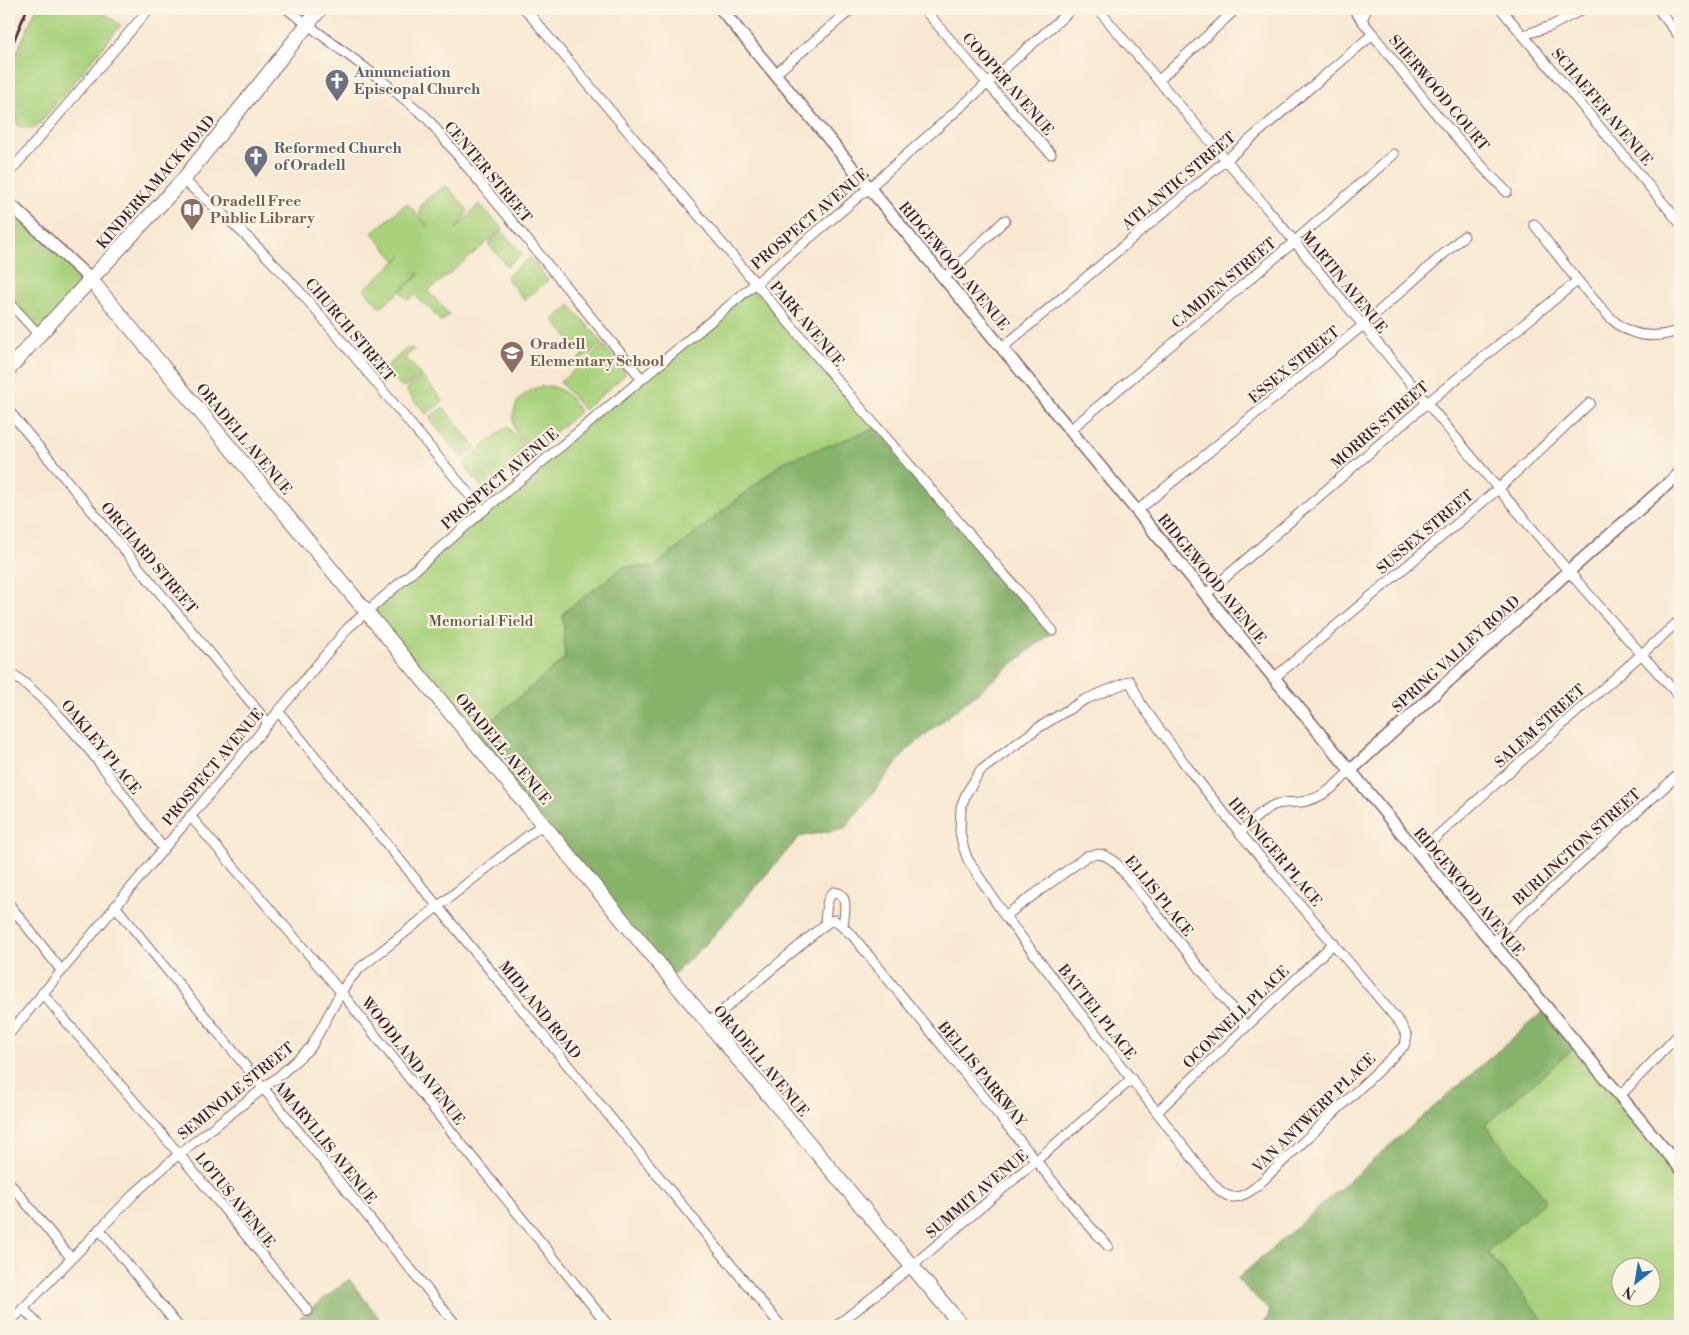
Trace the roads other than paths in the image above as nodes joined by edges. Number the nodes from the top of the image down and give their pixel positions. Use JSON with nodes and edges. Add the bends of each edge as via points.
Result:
{"nodes":[{"id":1,"x":149,"y":9,"type":"edge"},
{"id":2,"x":287,"y":9,"type":"edge"},
{"id":3,"x":320,"y":9,"type":"edge"},
{"id":4,"x":526,"y":9,"type":"edge"},
{"id":5,"x":721,"y":9,"type":"edge"},
{"id":6,"x":852,"y":9,"type":"edge"},
{"id":7,"x":924,"y":9,"type":"edge"},
{"id":8,"x":1072,"y":9,"type":"edge"},
{"id":9,"x":1098,"y":9,"type":"edge"},
{"id":10,"x":1236,"y":9,"type":"edge"},
{"id":11,"x":1353,"y":9,"type":"edge"},
{"id":12,"x":1367,"y":9,"type":"edge"},
{"id":13,"x":1501,"y":9,"type":"edge"},
{"id":14,"x":1583,"y":9,"type":"edge"},
{"id":15,"x":1658,"y":9,"type":"edge"},
{"id":16,"x":1362,"y":20,"type":"junction"},
{"id":17,"x":307,"y":24,"type":"junction"},
{"id":18,"x":1373,"y":34,"type":"junction"},
{"id":19,"x":1524,"y":35,"type":"junction"},
{"id":20,"x":1680,"y":37,"type":"edge"},
{"id":21,"x":775,"y":74,"type":"junction"},
{"id":22,"x":1158,"y":80,"type":"junction"},
{"id":23,"x":987,"y":83,"type":"junction"},
{"id":24,"x":1051,"y":154,"type":"dead end"},
{"id":25,"x":1394,"y":154,"type":"dead end"},
{"id":26,"x":1226,"y":160,"type":"junction"},
{"id":27,"x":9,"y":173,"type":"edge"},
{"id":28,"x":183,"y":180,"type":"junction"},
{"id":29,"x":870,"y":187,"type":"junction"},
{"id":30,"x":1507,"y":192,"type":"dead end"},
{"id":31,"x":9,"y":203,"type":"edge"},
{"id":32,"x":1005,"y":220,"type":"dead end"},
{"id":33,"x":1680,"y":223,"type":"edge"},
{"id":34,"x":1534,"y":224,"type":"dead end"},
{"id":35,"x":1464,"y":236,"type":"dead end"},
{"id":36,"x":1294,"y":242,"type":"junction"},
{"id":37,"x":944,"y":278,"type":"junction"},
{"id":38,"x":91,"y":280,"type":"junction"},
{"id":39,"x":1577,"y":281,"type":"junction"},
{"id":40,"x":755,"y":284,"type":"junction"},
{"id":41,"x":9,"y":302,"type":"edge"},
{"id":42,"x":1362,"y":326,"type":"junction"},
{"id":43,"x":1680,"y":330,"type":"edge"},
{"id":44,"x":38,"y":335,"type":"junction"},
{"id":45,"x":1002,"y":348,"type":"junction"},
{"id":46,"x":9,"y":369,"type":"edge"},
{"id":47,"x":642,"y":379,"type":"junction"},
{"id":48,"x":1427,"y":403,"type":"junction"},
{"id":49,"x":1590,"y":403,"type":"dead end"},
{"id":50,"x":9,"y":411,"type":"edge"},
{"id":51,"x":1070,"y":430,"type":"junction"},
{"id":52,"x":1680,"y":473,"type":"edge"},
{"id":53,"x":1498,"y":489,"type":"junction"},
{"id":54,"x":483,"y":511,"type":"junction"},
{"id":55,"x":1138,"y":511,"type":"junction"},
{"id":56,"x":1568,"y":572,"type":"junction"},
{"id":57,"x":1205,"y":595,"type":"junction"},
{"id":58,"x":367,"y":612,"type":"junction"},
{"id":59,"x":1680,"y":620,"type":"edge"},
{"id":60,"x":1053,"y":631,"type":"dead end"},
{"id":61,"x":1641,"y":654,"type":"junction"},
{"id":62,"x":9,"y":671,"type":"edge"},
{"id":63,"x":1274,"y":678,"type":"junction"},
{"id":64,"x":1130,"y":681,"type":"joint"},
{"id":65,"x":1680,"y":697,"type":"edge"},
{"id":66,"x":278,"y":711,"type":"junction"},
{"id":67,"x":268,"y":723,"type":"junction"},
{"id":68,"x":1350,"y":771,"type":"junction"},
{"id":69,"x":1680,"y":773,"type":"edge"},
{"id":70,"x":190,"y":816,"type":"junction"},
{"id":71,"x":544,"y":823,"type":"junction"},
{"id":72,"x":1240,"y":832,"type":"junction"},
{"id":73,"x":163,"y":848,"type":"junction"},
{"id":74,"x":1418,"y":853,"type":"junction"},
{"id":75,"x":9,"y":904,"type":"edge"},
{"id":76,"x":115,"y":906,"type":"junction"},
{"id":77,"x":437,"y":907,"type":"junction"},
{"id":78,"x":1005,"y":916,"type":"junction"},
{"id":79,"x":825,"y":925,"type":"junction"},
{"id":80,"x":842,"y":926,"type":"junction"},
{"id":81,"x":1334,"y":943,"type":"junction"},
{"id":82,"x":1492,"y":943,"type":"junction"},
{"id":83,"x":61,"y":970,"type":"junction"},
{"id":84,"x":341,"y":992,"type":"junction"},
{"id":85,"x":42,"y":994,"type":"junction"},
{"id":86,"x":708,"y":1023,"type":"junction"},
{"id":87,"x":1246,"y":1026,"type":"junction"},
{"id":88,"x":1680,"y":1032,"type":"edge"},
{"id":89,"x":9,"y":1034,"type":"edge"},
{"id":90,"x":1407,"y":1036,"type":"joint"},
{"id":91,"x":1132,"y":1079,"type":"junction"},
{"id":92,"x":264,"y":1088,"type":"junction"},
{"id":93,"x":1620,"y":1096,"type":"junction"},
{"id":94,"x":1157,"y":1112,"type":"junction"},
{"id":95,"x":179,"y":1154,"type":"junction"},
{"id":96,"x":1036,"y":1162,"type":"junction"},
{"id":97,"x":1680,"y":1168,"type":"edge"},
{"id":98,"x":9,"y":1182,"type":"edge"},
{"id":99,"x":1231,"y":1197,"type":"joint"},
{"id":100,"x":99,"y":1229,"type":"junction"},
{"id":101,"x":1108,"y":1246,"type":"dead end"},
{"id":102,"x":71,"y":1258,"type":"junction"},
{"id":103,"x":912,"y":1266,"type":"junction"},
{"id":104,"x":23,"y":1308,"type":"junction"},
{"id":105,"x":308,"y":1311,"type":"dead end"},
{"id":106,"x":9,"y":1322,"type":"edge"},
{"id":107,"x":39,"y":1326,"type":"edge"},
{"id":108,"x":178,"y":1326,"type":"edge"},
{"id":109,"x":457,"y":1326,"type":"edge"},
{"id":110,"x":609,"y":1326,"type":"edge"},
{"id":111,"x":781,"y":1326,"type":"edge"},
{"id":112,"x":836,"y":1326,"type":"edge"},
{"id":113,"x":962,"y":1326,"type":"edge"}],
"edges":[{"from":1,"to":27,"type":"street"},
{"from":2,"to":17,"type":"street","name":"CENTER STREET"},
{"from":3,"to":17,"type":"main road","name":"KINDERKAMACK ROAD"},
{"from":4,"to":40,"type":"street","name":"PARK AVENUE"},
{"from":5,"to":21,"type":"street","name":"RIDGEWOOD AVENUE"},
{"from":6,"to":21,"type":"street"},
{"from":7,"to":23,"type":"street","name":"COOPER AVENUE"},
{"from":8,"to":23,"type":"street","name":"PROSPECT AVENUE"},
{"from":9,"to":22,"type":"street","name":"MARTIN AVENUE"},
{"from":10,"to":22,"type":"street"},
{"from":11,"to":16,"type":"street","name":"SHERWOOD COURT"},
{"from":12,"to":16,"type":"street"},
{"from":13,"to":19,"type":"street","name":"SCHAEFER AVENUE"},
{"from":14,"to":19,"type":"street","via":[[1551,26]]},
{"from":15,"to":20,"type":"street"},
{"from":16,"to":18,"type":"street","name":"SHERWOOD COURT"},
{"from":17,"to":28,"type":"main road","name":"KINDERKAMACK ROAD"},
{"from":17,"to":47,"type":"street","name":"CENTER STREET","via":[[426,117]]},
{"from":18,"to":26,"type":"street","name":"ATLANTIC STREET"},
{"from":18,"to":30,"type":"street","name":"SHERWOOD COURT"},
{"from":19,"to":33,"type":"street","name":"SCHAEFER AVENUE"},
{"from":21,"to":29,"type":"street","name":"RIDGEWOOD AVENUE"},
{"from":22,"to":26,"type":"street","name":"MARTIN AVENUE"},
{"from":23,"to":24,"type":"street","name":"COOPER AVENUE"},
{"from":23,"to":29,"type":"street","name":"PROSPECT AVENUE"},
{"from":25,"to":36,"type":"street","name":"CAMDEN STREET"},
{"from":26,"to":36,"type":"street","name":"MARTIN AVENUE"},
{"from":26,"to":45,"type":"street","name":"ATLANTIC STREET"},
{"from":28,"to":38,"type":"main road","name":"KINDERKAMACK ROAD"},
{"from":28,"to":54,"type":"street","name":"CHURCH STREET","via":[[223,213],[283,272]]},
{"from":29,"to":37,"type":"street","name":"RIDGEWOOD AVENUE"},
{"from":29,"to":40,"type":"street","name":"PROSPECT AVENUE"},
{"from":31,"to":38,"type":"street","name":"ORADELL AVENUE"},
{"from":32,"to":37,"type":"street"},
{"from":34,"to":39,"type":"street"},
{"from":35,"to":42,"type":"street","name":"ESSEX STREET"},
{"from":36,"to":42,"type":"street","name":"MARTIN AVENUE"},
{"from":36,"to":51,"type":"street","name":"CAMDEN STREET"},
{"from":37,"to":45,"type":"street","name":"RIDGEWOOD AVENUE"},
{"from":38,"to":44,"type":"main road","name":"KINDERKAMACK ROAD"},
{"from":38,"to":58,"type":"main road","name":"ORADELL AVENUE"},
{"from":39,"to":43,"type":"street","via":[[1609,316],[1630,332],[1655,336]]},
{"from":39,"to":48,"type":"street","name":"MORRIS STREET"},
{"from":40,"to":47,"type":"street","name":"PROSPECT AVENUE"},
{"from":40,"to":60,"type":"street","name":"PARK AVENUE"},
{"from":41,"to":44,"type":"street"},
{"from":42,"to":48,"type":"street","name":"MARTIN AVENUE"},
{"from":42,"to":55,"type":"street","name":"ESSEX STREET"},
{"from":44,"to":46,"type":"main road","name":"KINDERKAMACK ROAD"},
{"from":45,"to":51,"type":"street","name":"RIDGEWOOD AVENUE"},
{"from":47,"to":54,"type":"street","name":"PROSPECT AVENUE"},
{"from":48,"to":53,"type":"street","name":"MARTIN AVENUE"},
{"from":48,"to":57,"type":"street","name":"MORRIS STREET"},
{"from":49,"to":53,"type":"street","name":"SUSSEX STREET"},
{"from":50,"to":67,"type":"street","name":"ORCHARD STREET"},
{"from":51,"to":55,"type":"street","name":"RIDGEWOOD AVENUE"},
{"from":52,"to":56,"type":"street","name":"SPRING VALLEY ROAD"},
{"from":53,"to":56,"type":"street","name":"MARTIN AVENUE"},
{"from":53,"to":63,"type":"street","name":"SUSSEX STREET"},
{"from":54,"to":58,"type":"street","name":"PROSPECT AVENUE"},
{"from":55,"to":57,"type":"street","name":"RIDGEWOOD AVENUE"},
{"from":56,"to":61,"type":"street","name":"MARTIN AVENUE"},
{"from":56,"to":68,"type":"street","name":"SPRING VALLEY ROAD"},
{"from":57,"to":63,"type":"street","name":"RIDGEWOOD AVENUE"},
{"from":58,"to":66,"type":"street","name":"PROSPECT AVENUE","via":[[348,628]]},
{"from":58,"to":71,"type":"main road","name":"ORADELL AVENUE"},
{"from":59,"to":61,"type":"street","name":"SALEM STREET"},
{"from":61,"to":65,"type":"street","name":"MARTIN AVENUE"},
{"from":61,"to":74,"type":"street","name":"SALEM STREET"},
{"from":62,"to":73,"type":"street","name":"OAKLEY PLACE","via":[[65,721]]},
{"from":63,"to":68,"type":"street","name":"RIDGEWOOD AVENUE"},
{"from":64,"to":72,"type":"street","name":"HENNIGER PLACE","via":[[1141,704]]},
{"from":64,"to":78,"type":"street","name":"BATTEL PLACE","via":[[1084,700],[1038,728],[980,771],[966,794],[960,832],[963,846],[968,860]]},
{"from":66,"to":67,"type":"street","name":"PROSPECT AVENUE"},
{"from":66,"to":77,"type":"street","name":"MIDLAND ROAD"},
{"from":67,"to":70,"type":"street","name":"PROSPECT AVENUE"},
{"from":68,"to":72,"type":"street","name":"SPRING VALLEY ROAD","via":[[1316,799],[1275,805]]},
{"from":68,"to":74,"type":"street","name":"RIDGEWOOD AVENUE"},
{"from":69,"to":82,"type":"street","name":"BURLINGTON STREET"},
{"from":70,"to":73,"type":"street","name":"PROSPECT AVENUE"},
{"from":70,"to":84,"type":"street","name":"WOODLAND AVENUE"},
{"from":71,"to":77,"type":"street","name":"SEMINOLE STREET"},
{"from":71,"to":86,"type":"main road","name":"ORADELL AVENUE"},
{"from":72,"to":81,"type":"street","name":"HENNIGER PLACE"},
{"from":73,"to":76,"type":"street","name":"PROSPECT AVENUE"},
{"from":74,"to":82,"type":"street","name":"RIDGEWOOD AVENUE"},
{"from":75,"to":83,"type":"street"},
{"from":76,"to":83,"type":"street","name":"PROSPECT AVENUE"},
{"from":76,"to":92,"type":"street","name":"AMARYLLIS AVENUE"},
{"from":77,"to":84,"type":"street","name":"SEMINOLE STREET","via":[[360,968]]},
{"from":77,"to":111,"type":"street","name":"MIDLAND ROAD"},
{"from":78,"to":87,"type":"street","name":"ELLIS PLACE","via":[[1088,856],[1098,853],[1108,856]]},
{"from":78,"to":91,"type":"street","name":"BATTEL PLACE"},
{"from":79,"to":80,"type":"street","name":"BELLIS PARKWAY","via":[[834,920]]},
{"from":79,"to":80,"type":"street","via":[[830,895],[837,892],[845,902]]},
{"from":79,"to":86,"type":"street"},
{"from":80,"to":96,"type":"street","name":"BELLIS PARKWAY"},
{"from":81,"to":87,"type":"street","name":"OCONNELL PLACE"},
{"from":81,"to":90,"type":"street","name":"HENNIGER PLACE"},
{"from":82,"to":93,"type":"street","name":"RIDGEWOOD AVENUE"},
{"from":83,"to":85,"type":"street","name":"PROSPECT AVENUE"},
{"from":84,"to":92,"type":"street","name":"SEMINOLE STREET","via":[[311,1047]]},
{"from":84,"to":110,"type":"street","name":"WOODLAND AVENUE"},
{"from":85,"to":89,"type":"street","name":"PROSPECT AVENUE"},
{"from":85,"to":95,"type":"street","name":"LOTUS AVENUE"},
{"from":86,"to":103,"type":"main road","name":"ORADELL AVENUE"},
{"from":87,"to":94,"type":"street","name":"OCONNELL PLACE"},
{"from":88,"to":93,"type":"street"},
{"from":90,"to":99,"type":"street","name":"VAN ANTWERP PLACE","via":[[1404,1046],[1249,1193]]},
{"from":91,"to":94,"type":"street","name":"BATTEL PLACE"},
{"from":91,"to":96,"type":"street","name":"SUMMIT AVENUE"},
{"from":92,"to":95,"type":"street","name":"SEMINOLE STREET"},
{"from":92,"to":109,"type":"street","name":"AMARYLLIS AVENUE"},
{"from":93,"to":97,"type":"street","name":"RIDGEWOOD AVENUE"},
{"from":94,"to":99,"type":"street","name":"BATTEL PLACE","via":[[1218,1190]]},
{"from":95,"to":100,"type":"street","name":"SEMINOLE STREET"},
{"from":95,"to":105,"type":"street","name":"LOTUS AVENUE"},
{"from":96,"to":101,"type":"street","name":"BELLIS PARKWAY"},
{"from":96,"to":103,"type":"street","name":"SUMMIT AVENUE"},
{"from":98,"to":102,"type":"street"},
{"from":100,"to":102,"type":"street","name":"SEMINOLE STREET"},
{"from":100,"to":108,"type":"street"},
{"from":102,"to":104,"type":"street","name":"SEMINOLE STREET"},
{"from":103,"to":112,"type":"street","name":"SUMMIT AVENUE"},
{"from":103,"to":113,"type":"main road","name":"ORADELL AVENUE"},
{"from":104,"to":106,"type":"street","name":"SEMINOLE STREET"},
{"from":104,"to":107,"type":"street"}]}
